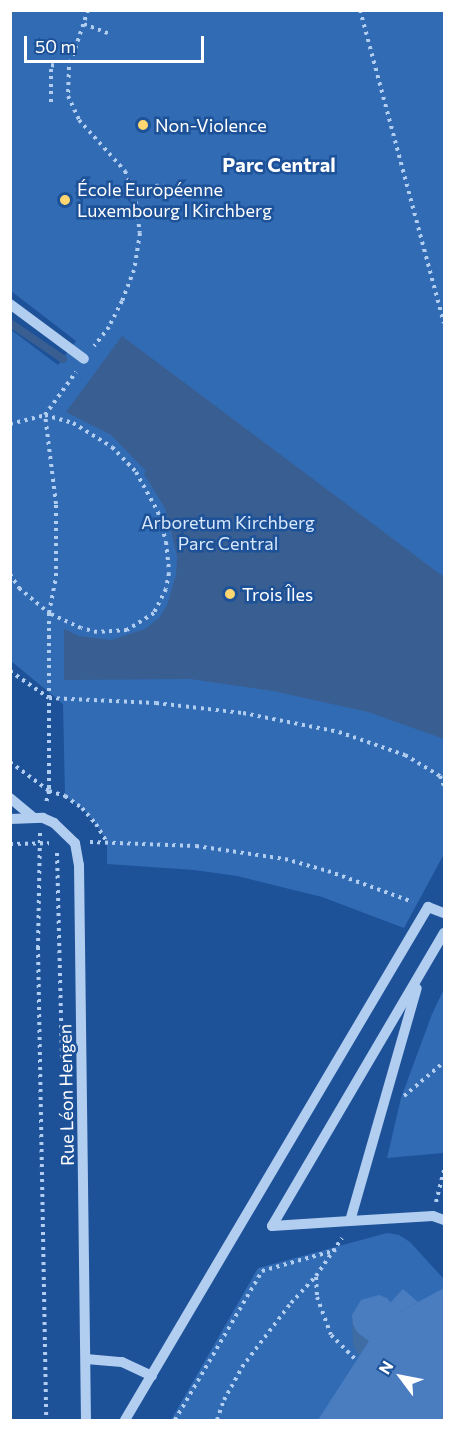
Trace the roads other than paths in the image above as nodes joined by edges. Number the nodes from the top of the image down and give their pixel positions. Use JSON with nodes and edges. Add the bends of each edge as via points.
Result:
{"nodes":[{"id":1,"x":10,"y":304,"type":"edge"},
{"id":2,"x":84,"y":359,"type":"road end"},
{"id":3,"x":10,"y":798,"type":"edge"},
{"id":4,"x":39,"y":818,"type":"junction"},
{"id":5,"x":10,"y":819,"type":"edge"},
{"id":6,"x":444,"y":913,"type":"edge"},
{"id":7,"x":444,"y":933,"type":"edge"},
{"id":8,"x":421,"y":973,"type":"junction"},
{"id":9,"x":444,"y":1220,"type":"edge"},
{"id":10,"x":350,"y":1221,"type":"junction"},
{"id":11,"x":86,"y":1359,"type":"junction"},
{"id":12,"x":152,"y":1376,"type":"junction"},
{"id":13,"x":86,"y":1420,"type":"edge"},
{"id":14,"x":126,"y":1420,"type":"edge"}],
"edges":[{"from":1,"to":2,"type":"street"},
{"from":3,"to":4,"type":"street"},
{"from":4,"to":5,"type":"street"},
{"from":4,"to":11,"type":"street","name":"Rue Léon Hengen","via":[[54,823],[75,843],[80,890]]},
{"from":6,"to":12,"type":"street","via":[[428,907]]},
{"from":7,"to":8,"type":"street"},
{"from":8,"to":10,"type":"street"},
{"from":8,"to":10,"type":"street","via":[[272,1226]]},
{"from":9,"to":10,"type":"street","via":[[433,1216]]},
{"from":11,"to":12,"type":"street","via":[[122,1362]]},
{"from":11,"to":13,"type":"street","name":"Rue Léon Hengen"},
{"from":12,"to":14,"type":"street"}]}
